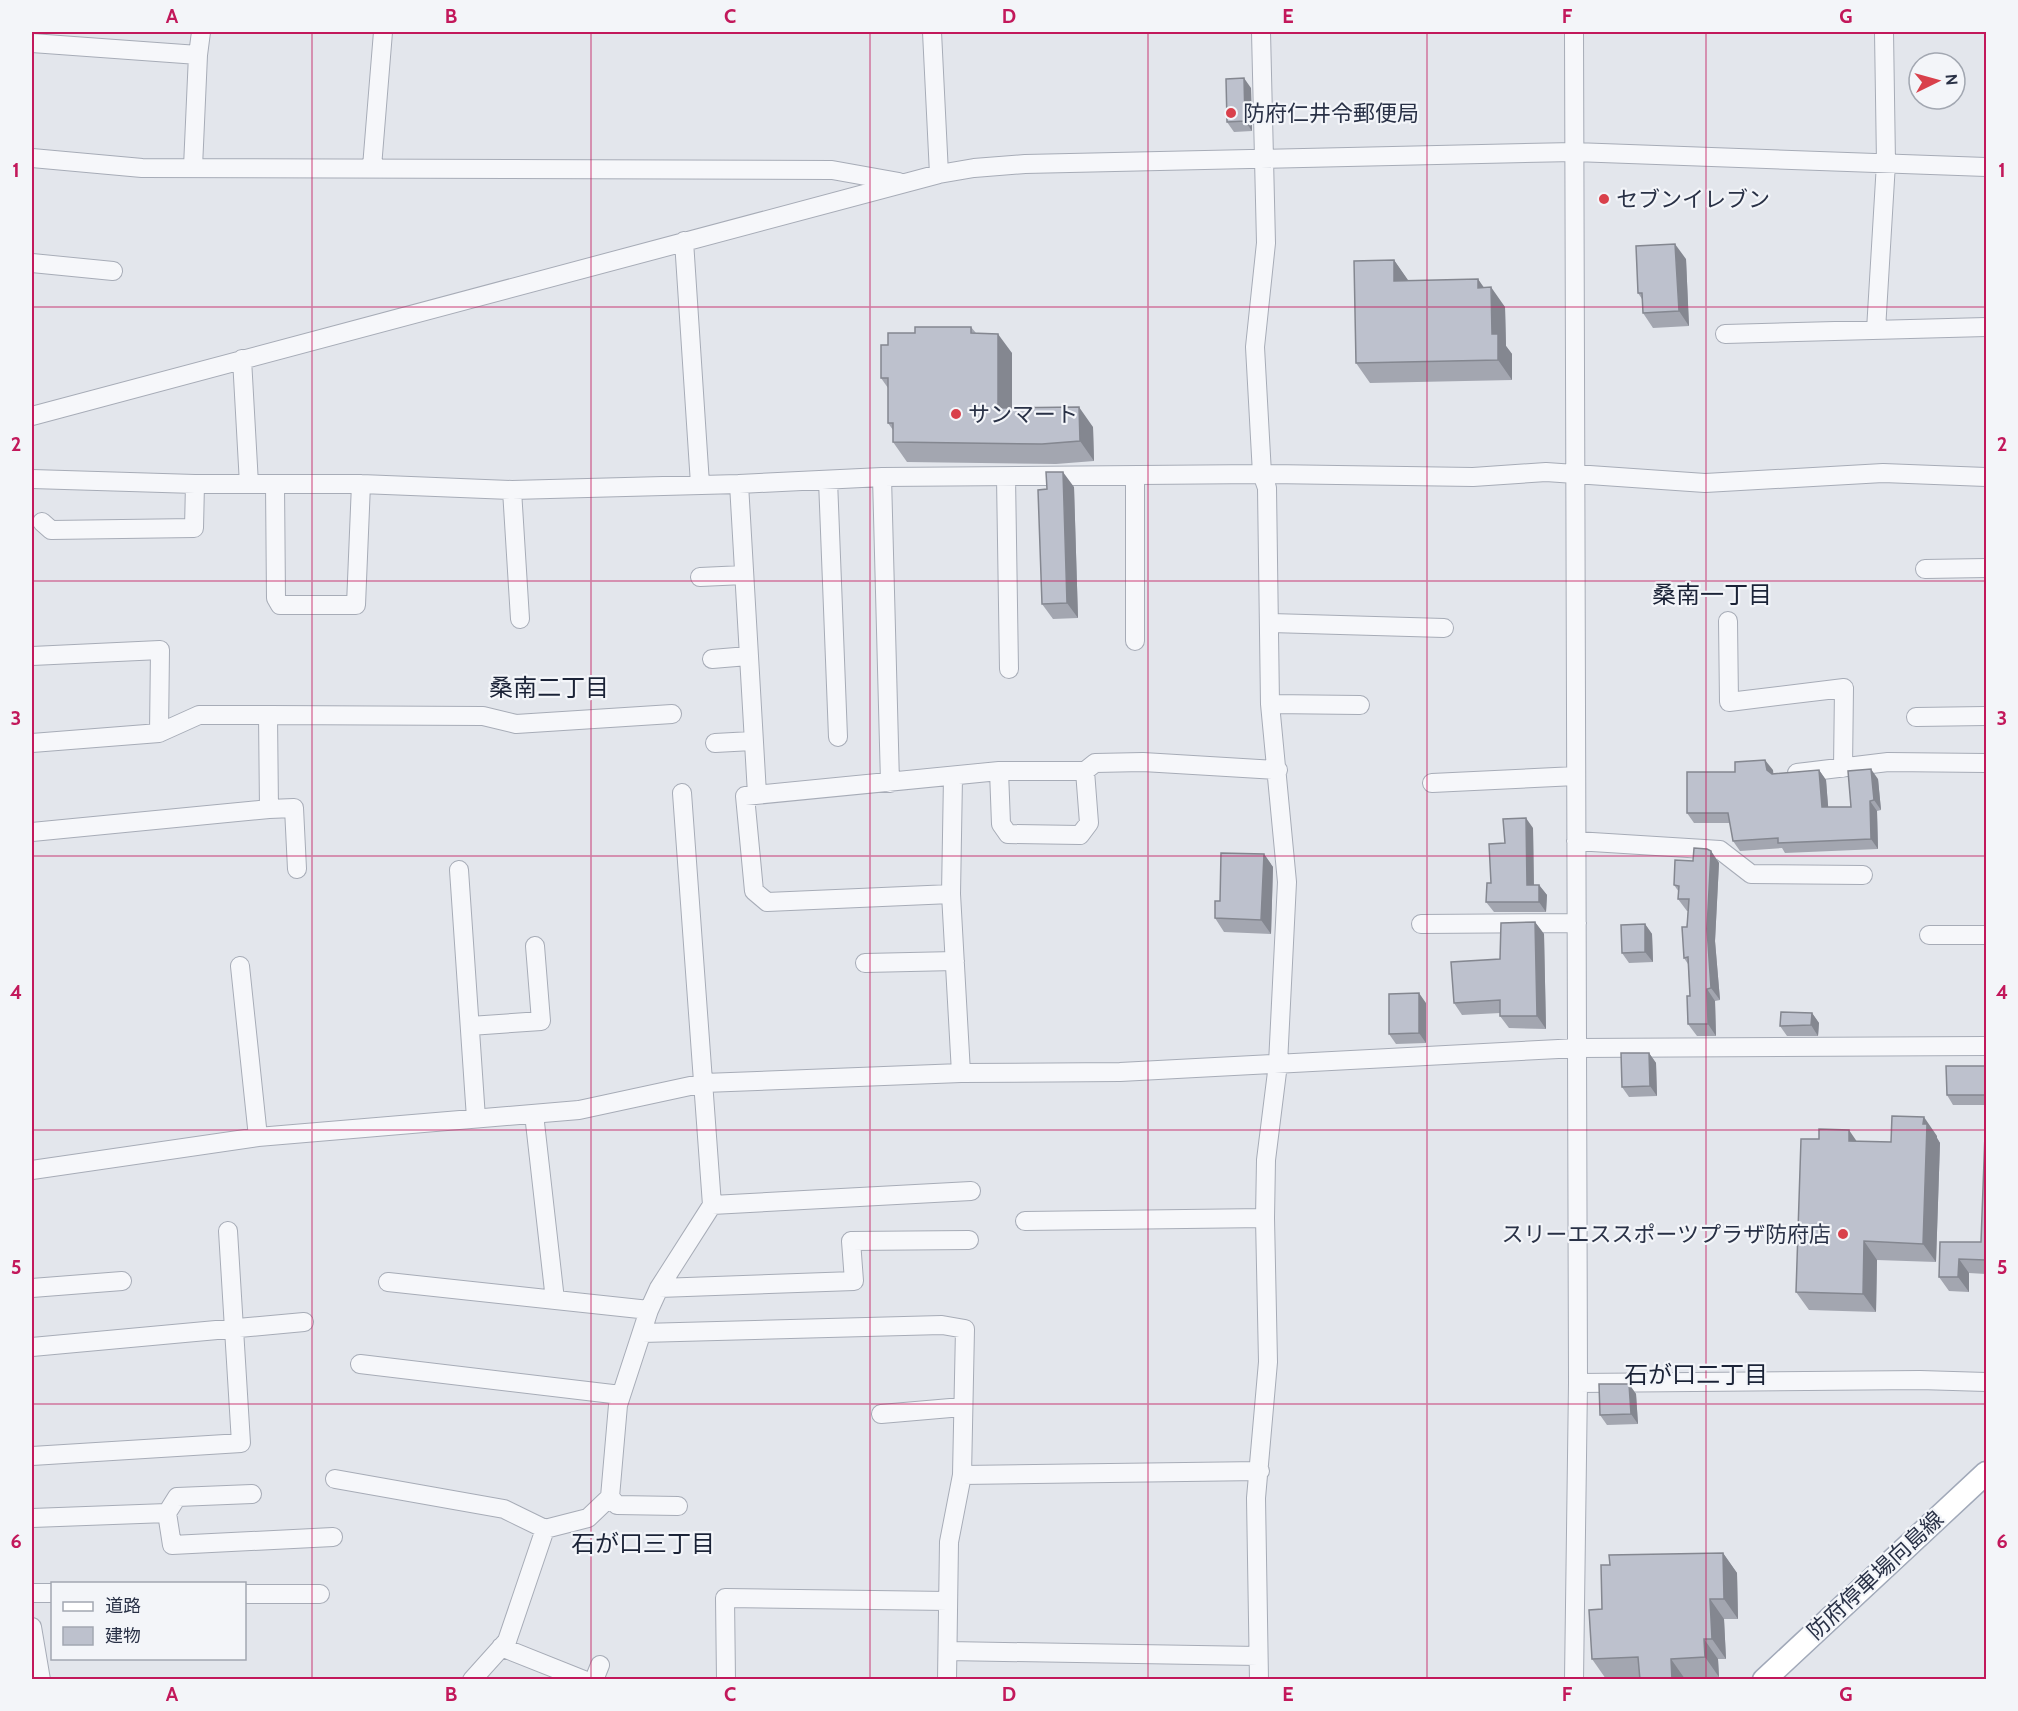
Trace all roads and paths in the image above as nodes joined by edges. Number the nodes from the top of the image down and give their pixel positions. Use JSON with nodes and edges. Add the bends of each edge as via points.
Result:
{"nodes":[{"id":1,"x":201,"y":32,"type":"edge"},
{"id":2,"x":383,"y":32,"type":"edge"},
{"id":3,"x":932,"y":32,"type":"edge"},
{"id":4,"x":1261,"y":32,"type":"edge"},
{"id":5,"x":1574,"y":32,"type":"edge"},
{"id":6,"x":1884,"y":32,"type":"edge"},
{"id":7,"x":32,"y":43,"type":"edge"},
{"id":8,"x":198,"y":55,"type":"junction"},
{"id":9,"x":1574,"y":152,"type":"junction"},
{"id":10,"x":32,"y":158,"type":"edge"},
{"id":11,"x":1264,"y":159,"type":"junction"},
{"id":12,"x":1886,"y":163,"type":"junction"},
{"id":13,"x":193,"y":167,"type":"junction"},
{"id":14,"x":372,"y":167,"type":"junction"},
{"id":15,"x":1986,"y":167,"type":"edge"},
{"id":16,"x":939,"y":174,"type":"junction"},
{"id":17,"x":904,"y":183,"type":"junction"},
{"id":18,"x":684,"y":241,"type":"junction"},
{"id":19,"x":32,"y":263,"type":"edge"},
{"id":20,"x":113,"y":271,"type":"dead end"},
{"id":21,"x":1986,"y":327,"type":"edge"},
{"id":22,"x":1876,"y":330,"type":"junction"},
{"id":23,"x":1725,"y":334,"type":"dead end"},
{"id":24,"x":242,"y":359,"type":"junction"},
{"id":25,"x":32,"y":416,"type":"edge"},
{"id":26,"x":1262,"y":474,"type":"junction"},
{"id":27,"x":1575,"y":474,"type":"junction"},
{"id":28,"x":882,"y":477,"type":"junction"},
{"id":29,"x":1006,"y":477,"type":"junction"},
{"id":30,"x":1135,"y":477,"type":"junction"},
{"id":31,"x":1986,"y":477,"type":"edge"},
{"id":32,"x":32,"y":479,"type":"edge"},
{"id":33,"x":828,"y":480,"type":"junction"},
{"id":34,"x":195,"y":484,"type":"junction"},
{"id":35,"x":249,"y":484,"type":"junction"},
{"id":36,"x":274,"y":484,"type":"junction"},
{"id":37,"x":361,"y":484,"type":"junction"},
{"id":38,"x":700,"y":484,"type":"junction"},
{"id":39,"x":739,"y":484,"type":"junction"},
{"id":40,"x":512,"y":490,"type":"junction"},
{"id":41,"x":42,"y":522,"type":"dead end"},
{"id":42,"x":1986,"y":568,"type":"edge"},
{"id":43,"x":1925,"y":569,"type":"dead end"},
{"id":44,"x":744,"y":575,"type":"junction"},
{"id":45,"x":700,"y":577,"type":"dead end"},
{"id":46,"x":520,"y":619,"type":"dead end"},
{"id":47,"x":1728,"y":621,"type":"dead end"},
{"id":48,"x":1270,"y":623,"type":"junction"},
{"id":49,"x":1444,"y":628,"type":"dead end"},
{"id":50,"x":1135,"y":641,"type":"dead end"},
{"id":51,"x":32,"y":656,"type":"edge"},
{"id":52,"x":748,"y":656,"type":"junction"},
{"id":53,"x":712,"y":659,"type":"dead end"},
{"id":54,"x":1009,"y":669,"type":"dead end"},
{"id":55,"x":1270,"y":704,"type":"junction"},
{"id":56,"x":1360,"y":705,"type":"dead end"},
{"id":57,"x":672,"y":714,"type":"dead end"},
{"id":58,"x":268,"y":715,"type":"junction"},
{"id":59,"x":1986,"y":716,"type":"edge"},
{"id":60,"x":1916,"y":717,"type":"dead end"},
{"id":61,"x":159,"y":733,"type":"junction"},
{"id":62,"x":838,"y":737,"type":"dead end"},
{"id":63,"x":752,"y":741,"type":"junction"},
{"id":64,"x":32,"y":743,"type":"edge"},
{"id":65,"x":715,"y":743,"type":"dead end"},
{"id":66,"x":1986,"y":763,"type":"edge"},
{"id":67,"x":1843,"y":768,"type":"junction"},
{"id":68,"x":1278,"y":770,"type":"junction"},
{"id":69,"x":999,"y":771,"type":"junction"},
{"id":70,"x":1085,"y":771,"type":"junction"},
{"id":71,"x":1783,"y":774,"type":"edge"},
{"id":72,"x":1576,"y":776,"type":"junction"},
{"id":73,"x":953,"y":777,"type":"junction"},
{"id":74,"x":890,"y":783,"type":"junction"},
{"id":75,"x":1432,"y":783,"type":"dead end"},
{"id":76,"x":682,"y":792,"type":"dead end"},
{"id":77,"x":757,"y":795,"type":"junction"},
{"id":78,"x":269,"y":808,"type":"junction"},
{"id":79,"x":32,"y":832,"type":"edge"},
{"id":80,"x":1576,"y":841,"type":"junction"},
{"id":81,"x":297,"y":869,"type":"dead end"},
{"id":82,"x":459,"y":870,"type":"dead end"},
{"id":83,"x":1863,"y":875,"type":"dead end"},
{"id":84,"x":951,"y":894,"type":"junction"},
{"id":85,"x":1577,"y":923,"type":"junction"},
{"id":86,"x":1421,"y":924,"type":"dead end"},
{"id":87,"x":1929,"y":935,"type":"dead end"},
{"id":88,"x":1986,"y":935,"type":"edge"},
{"id":89,"x":535,"y":946,"type":"dead end"},
{"id":90,"x":955,"y":961,"type":"junction"},
{"id":91,"x":865,"y":963,"type":"dead end"},
{"id":92,"x":240,"y":966,"type":"dead end"},
{"id":93,"x":470,"y":1026,"type":"junction"},
{"id":94,"x":1986,"y":1046,"type":"edge"},
{"id":95,"x":1578,"y":1048,"type":"junction"},
{"id":96,"x":1278,"y":1064,"type":"junction"},
{"id":97,"x":961,"y":1073,"type":"junction"},
{"id":98,"x":704,"y":1083,"type":"junction"},
{"id":99,"x":534,"y":1114,"type":"junction"},
{"id":100,"x":476,"y":1118,"type":"junction"},
{"id":101,"x":258,"y":1137,"type":"junction"},
{"id":102,"x":32,"y":1170,"type":"edge"},
{"id":103,"x":971,"y":1191,"type":"dead end"},
{"id":104,"x":712,"y":1205,"type":"junction"},
{"id":105,"x":1264,"y":1218,"type":"junction"},
{"id":106,"x":1025,"y":1221,"type":"dead end"},
{"id":107,"x":228,"y":1231,"type":"dead end"},
{"id":108,"x":969,"y":1240,"type":"dead end"},
{"id":109,"x":122,"y":1281,"type":"dead end"},
{"id":110,"x":388,"y":1282,"type":"dead end"},
{"id":111,"x":32,"y":1288,"type":"edge"},
{"id":112,"x":659,"y":1288,"type":"junction"},
{"id":113,"x":555,"y":1300,"type":"junction"},
{"id":114,"x":649,"y":1310,"type":"junction"},
{"id":115,"x":304,"y":1322,"type":"dead end"},
{"id":116,"x":232,"y":1329,"type":"junction"},
{"id":117,"x":642,"y":1333,"type":"junction"},
{"id":118,"x":32,"y":1347,"type":"edge"},
{"id":119,"x":360,"y":1364,"type":"dead end"},
{"id":120,"x":1986,"y":1382,"type":"edge"},
{"id":121,"x":1578,"y":1383,"type":"junction"},
{"id":122,"x":621,"y":1395,"type":"junction"},
{"id":123,"x":962,"y":1407,"type":"junction"},
{"id":124,"x":881,"y":1414,"type":"dead end"},
{"id":125,"x":32,"y":1455,"type":"edge"},
{"id":126,"x":1260,"y":1471,"type":"junction"},
{"id":127,"x":1986,"y":1473,"type":"edge"},
{"id":128,"x":962,"y":1475,"type":"junction"},
{"id":129,"x":335,"y":1479,"type":"dead end"},
{"id":130,"x":252,"y":1494,"type":"dead end"},
{"id":131,"x":610,"y":1497,"type":"junction"},
{"id":132,"x":678,"y":1506,"type":"dead end"},
{"id":133,"x":167,"y":1514,"type":"junction"},
{"id":134,"x":32,"y":1518,"type":"edge"},
{"id":135,"x":545,"y":1529,"type":"junction"},
{"id":136,"x":333,"y":1537,"type":"dead end"},
{"id":137,"x":32,"y":1593,"type":"edge"},
{"id":138,"x":51,"y":1593,"type":"edge"},
{"id":139,"x":246,"y":1594,"type":"edge"},
{"id":140,"x":320,"y":1594,"type":"dead end"},
{"id":141,"x":948,"y":1601,"type":"junction"},
{"id":142,"x":32,"y":1627,"type":"edge"},
{"id":143,"x":501,"y":1647,"type":"junction"},
{"id":144,"x":948,"y":1651,"type":"junction"},
{"id":145,"x":1258,"y":1656,"type":"junction"},
{"id":146,"x":41,"y":1680,"type":"edge"},
{"id":147,"x":472,"y":1680,"type":"edge"},
{"id":148,"x":584,"y":1680,"type":"edge"},
{"id":149,"x":726,"y":1680,"type":"edge"},
{"id":150,"x":947,"y":1680,"type":"edge"},
{"id":151,"x":1259,"y":1680,"type":"edge"},
{"id":152,"x":1574,"y":1680,"type":"edge"},
{"id":153,"x":1764,"y":1680,"type":"edge"}],
"edges":[{"from":1,"to":8,"type":"street"},
{"from":2,"to":14,"type":"street"},
{"from":3,"to":16,"type":"street"},
{"from":4,"to":11,"type":"street"},
{"from":5,"to":9,"type":"street"},
{"from":6,"to":12,"type":"street"},
{"from":7,"to":8,"type":"street"},
{"from":8,"to":13,"type":"street"},
{"from":9,"to":11,"type":"street"},
{"from":9,"to":12,"type":"street"},
{"from":9,"to":27,"type":"street"},
{"from":10,"to":13,"type":"street","via":[[142,168]]},
{"from":11,"to":16,"type":"street","via":[[1025,164]]},
{"from":11,"to":26,"type":"street","via":[[1266,243],[1255,347]]},
{"from":12,"to":15,"type":"street"},
{"from":12,"to":22,"type":"street"},
{"from":13,"to":14,"type":"street"},
{"from":14,"to":17,"type":"street","via":[[832,170]]},
{"from":16,"to":17,"type":"street"},
{"from":17,"to":18,"type":"street"},
{"from":18,"to":24,"type":"street"},
{"from":18,"to":38,"type":"street"},
{"from":19,"to":20,"type":"street"},
{"from":21,"to":22,"type":"street"},
{"from":22,"to":23,"type":"street"},
{"from":24,"to":25,"type":"street"},
{"from":24,"to":35,"type":"street"},
{"from":26,"to":27,"type":"street"},
{"from":26,"to":30,"type":"street"},
{"from":26,"to":48,"type":"street","via":[[1267,488]]},
{"from":27,"to":31,"type":"street","via":[[1705,483],[1883,473]]},
{"from":27,"to":72,"type":"street"},
{"from":28,"to":29,"type":"street"},
{"from":28,"to":33,"type":"street"},
{"from":28,"to":74,"type":"street"},
{"from":29,"to":30,"type":"street"},
{"from":29,"to":54,"type":"street"},
{"from":30,"to":50,"type":"street"},
{"from":32,"to":34,"type":"street"},
{"from":33,"to":39,"type":"street"},
{"from":33,"to":62,"type":"street"},
{"from":34,"to":35,"type":"street"},
{"from":34,"to":41,"type":"street","via":[[194,528],[51,530]]},
{"from":35,"to":36,"type":"street"},
{"from":36,"to":37,"type":"street"},
{"from":36,"to":37,"type":"street","via":[[276,598],[280,605],[356,605]]},
{"from":37,"to":40,"type":"street"},
{"from":38,"to":39,"type":"street"},
{"from":38,"to":40,"type":"street"},
{"from":39,"to":44,"type":"street"},
{"from":40,"to":46,"type":"street"},
{"from":42,"to":43,"type":"street"},
{"from":44,"to":45,"type":"street"},
{"from":44,"to":52,"type":"street"},
{"from":47,"to":67,"type":"street","via":[[1729,702],[1844,688]]},
{"from":48,"to":49,"type":"street"},
{"from":48,"to":55,"type":"street"},
{"from":51,"to":61,"type":"street","via":[[160,650]]},
{"from":52,"to":53,"type":"street"},
{"from":52,"to":63,"type":"street"},
{"from":55,"to":56,"type":"street"},
{"from":55,"to":68,"type":"street"},
{"from":57,"to":58,"type":"street","via":[[516,724],[483,716]]},
{"from":58,"to":61,"type":"street","via":[[199,715]]},
{"from":58,"to":78,"type":"street"},
{"from":59,"to":60,"type":"street"},
{"from":61,"to":64,"type":"street"},
{"from":63,"to":65,"type":"street"},
{"from":63,"to":77,"type":"street"},
{"from":66,"to":67,"type":"street","via":[[1888,762]]},
{"from":67,"to":71,"type":"street"},
{"from":68,"to":70,"type":"street","via":[[1143,762],[1095,763]]},
{"from":68,"to":96,"type":"street","via":[[1287,882]]},
{"from":69,"to":70,"type":"street"},
{"from":69,"to":70,"type":"street","via":[[1001,824],[1008,834],[1080,835],[1089,823]]},
{"from":69,"to":73,"type":"street"},
{"from":72,"to":75,"type":"street"},
{"from":72,"to":80,"type":"street"},
{"from":73,"to":74,"type":"street"},
{"from":73,"to":84,"type":"street"},
{"from":74,"to":77,"type":"street"},
{"from":76,"to":98,"type":"street"},
{"from":77,"to":84,"type":"street","via":[[745,796],[747,820],[754,891],[767,902]]},
{"from":78,"to":79,"type":"street"},
{"from":78,"to":81,"type":"street","via":[[294,808]]},
{"from":80,"to":83,"type":"street","via":[[1720,850],[1751,874]]},
{"from":80,"to":85,"type":"street"},
{"from":82,"to":93,"type":"street"},
{"from":84,"to":90,"type":"street"},
{"from":85,"to":86,"type":"street"},
{"from":85,"to":95,"type":"street"},
{"from":87,"to":88,"type":"street"},
{"from":89,"to":93,"type":"street","via":[[541,1021]]},
{"from":90,"to":91,"type":"street"},
{"from":90,"to":97,"type":"street"},
{"from":92,"to":101,"type":"street"},
{"from":93,"to":100,"type":"street"},
{"from":94,"to":95,"type":"street"},
{"from":95,"to":96,"type":"street"},
{"from":95,"to":121,"type":"street"},
{"from":96,"to":97,"type":"street","via":[[1120,1072]]},
{"from":96,"to":105,"type":"street","via":[[1266,1160]]},
{"from":97,"to":98,"type":"street"},
{"from":98,"to":99,"type":"street","via":[[579,1110]]},
{"from":98,"to":104,"type":"street"},
{"from":99,"to":100,"type":"street"},
{"from":99,"to":113,"type":"street"},
{"from":100,"to":101,"type":"street"},
{"from":101,"to":102,"type":"street"},
{"from":103,"to":104,"type":"street"},
{"from":104,"to":112,"type":"street"},
{"from":105,"to":106,"type":"street"},
{"from":105,"to":126,"type":"street","via":[[1268,1362]]},
{"from":107,"to":116,"type":"street"},
{"from":108,"to":112,"type":"street","via":[[851,1241],[854,1281]]},
{"from":109,"to":111,"type":"street"},
{"from":110,"to":113,"type":"street"},
{"from":112,"to":114,"type":"street"},
{"from":113,"to":114,"type":"street"},
{"from":114,"to":117,"type":"street"},
{"from":115,"to":116,"type":"street"},
{"from":116,"to":118,"type":"street"},
{"from":116,"to":125,"type":"street","via":[[241,1443]]},
{"from":117,"to":122,"type":"street"},
{"from":117,"to":123,"type":"street","via":[[942,1325],[965,1329]]},
{"from":119,"to":122,"type":"street"},
{"from":120,"to":121,"type":"street"},
{"from":121,"to":152,"type":"street"},
{"from":122,"to":131,"type":"street"},
{"from":123,"to":124,"type":"street"},
{"from":123,"to":128,"type":"street"},
{"from":126,"to":128,"type":"street"},
{"from":126,"to":145,"type":"street","via":[[1256,1498]]},
{"from":127,"to":153,"type":"main road","name":"防府停車場向島線"},
{"from":128,"to":141,"type":"street","via":[[949,1542]]},
{"from":129,"to":135,"type":"street","via":[[504,1509]]},
{"from":130,"to":133,"type":"street","via":[[177,1497]]},
{"from":131,"to":132,"type":"street","via":[[617,1504]]},
{"from":131,"to":135,"type":"street","via":[[588,1518]]},
{"from":133,"to":134,"type":"street"},
{"from":133,"to":136,"type":"street","via":[[172,1545]]},
{"from":135,"to":143,"type":"street","via":[[507,1641]]},
{"from":137,"to":138,"type":"street"},
{"from":139,"to":140,"type":"street"},
{"from":141,"to":144,"type":"street"},
{"from":141,"to":149,"type":"street","via":[[725,1598]]},
{"from":142,"to":146,"type":"street"},
{"from":143,"to":147,"type":"street"},
{"from":143,"to":148,"type":"street"},
{"from":144,"to":145,"type":"street"},
{"from":144,"to":150,"type":"street"},
{"from":145,"to":151,"type":"street"}]}
